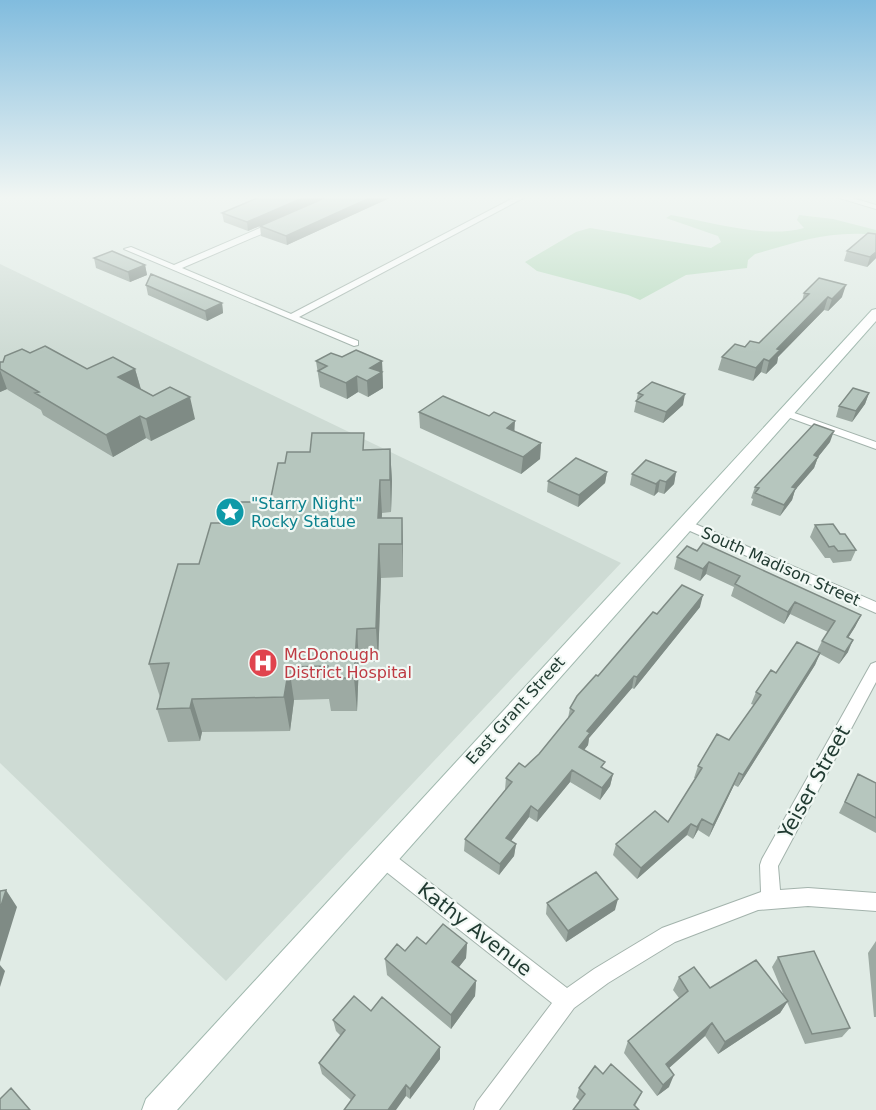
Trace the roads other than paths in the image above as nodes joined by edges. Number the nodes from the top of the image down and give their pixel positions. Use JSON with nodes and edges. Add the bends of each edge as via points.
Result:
{"nodes":[{"id":1,"x":222,"y":248,"type":"edge"},
{"id":2,"x":424,"y":248,"type":"edge"},
{"id":3,"x":128,"y":249,"type":"dead end"},
{"id":4,"x":175,"y":268,"type":"junction"},
{"id":5,"x":876,"y":313,"type":"edge"},
{"id":6,"x":292,"y":317,"type":"junction"},
{"id":7,"x":354,"y":343,"type":"dead end"},
{"id":8,"x":786,"y":413,"type":"junction"},
{"id":9,"x":876,"y":446,"type":"edge"},
{"id":10,"x":686,"y":524,"type":"junction"},
{"id":11,"x":876,"y":608,"type":"edge"},
{"id":12,"x":876,"y":668,"type":"edge"},
{"id":13,"x":382,"y":857,"type":"junction"},
{"id":14,"x":771,"y":900,"type":"junction"},
{"id":15,"x":876,"y":902,"type":"edge"},
{"id":16,"x":567,"y":1001,"type":"junction"},
{"id":17,"x":157,"y":1110,"type":"edge"},
{"id":18,"x":484,"y":1110,"type":"edge"}],
"edges":[{"from":1,"to":4,"type":"street"},
{"from":2,"to":6,"type":"street"},
{"from":3,"to":4,"type":"street"},
{"from":4,"to":6,"type":"street"},
{"from":5,"to":8,"type":"main road","name":"East Grant Street"},
{"from":6,"to":7,"type":"street"},
{"from":8,"to":9,"type":"street"},
{"from":8,"to":10,"type":"main road","name":"East Grant Street"},
{"from":10,"to":11,"type":"street","name":"South Madison Street"},
{"from":10,"to":13,"type":"main road","name":"East Grant Street"},
{"from":12,"to":14,"type":"street","name":"Yeiser Street","via":[[769,865]]},
{"from":13,"to":16,"type":"street","name":"Kathy Avenue"},
{"from":13,"to":17,"type":"main road","name":"East Grant Street"},
{"from":14,"to":15,"type":"street","via":[[808,897]]},
{"from":14,"to":16,"type":"street","via":[[714,916],[669,935],[626,959]]},
{"from":16,"to":18,"type":"street"}]}
